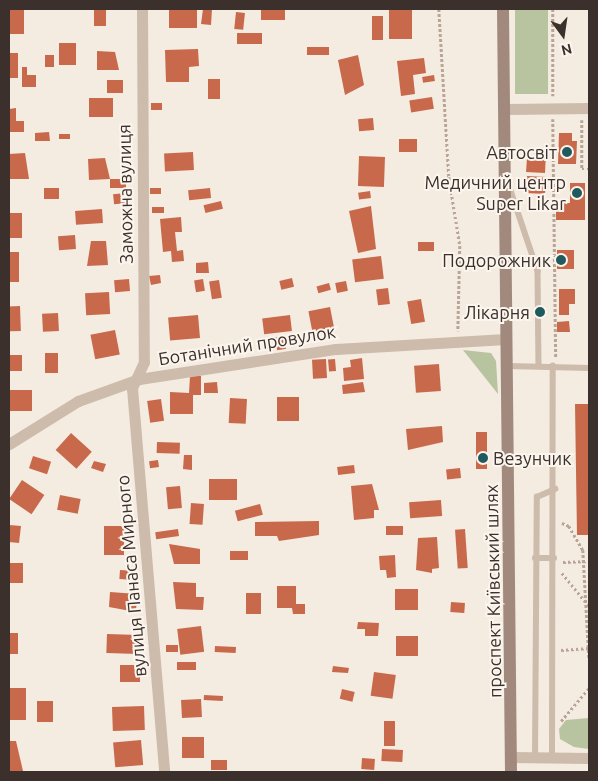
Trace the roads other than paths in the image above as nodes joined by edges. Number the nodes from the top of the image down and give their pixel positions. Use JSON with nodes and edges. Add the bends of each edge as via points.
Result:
{"nodes":[{"id":1,"x":142,"y":9,"type":"edge"},
{"id":2,"x":503,"y":9,"type":"edge"},
{"id":3,"x":586,"y":108,"type":"edge"},
{"id":4,"x":504,"y":109,"type":"junction"},
{"id":5,"x":504,"y":170,"type":"junction"},
{"id":6,"x":506,"y":339,"type":"junction"},
{"id":7,"x":539,"y":365,"type":"junction"},
{"id":8,"x":507,"y":366,"type":"junction"},
{"id":9,"x":553,"y":366,"type":"junction"},
{"id":10,"x":589,"y":368,"type":"edge"},
{"id":11,"x":139,"y":379,"type":"junction"},
{"id":12,"x":9,"y":444,"type":"edge"},
{"id":13,"x":555,"y":489,"type":"junction"},
{"id":14,"x":535,"y":558,"type":"junction"},
{"id":15,"x":555,"y":560,"type":"junction"},
{"id":16,"x":511,"y":757,"type":"junction"},
{"id":17,"x":535,"y":758,"type":"junction"},
{"id":18,"x":589,"y":758,"type":"edge"},
{"id":19,"x":552,"y":759,"type":"junction"},
{"id":20,"x":164,"y":772,"type":"edge"},
{"id":21,"x":511,"y":772,"type":"edge"}],
"edges":[{"from":1,"to":11,"type":"street","name":"Заможна вулиця","via":[[144,362]]},
{"from":2,"to":4,"type":"main road","name":"проспект Київський шлях"},
{"from":3,"to":4,"type":"street"},
{"from":4,"to":5,"type":"main road","name":"проспект Київський шлях"},
{"from":5,"to":6,"type":"main road","name":"проспект Київський шлях"},
{"from":5,"to":7,"type":"lane","via":[[538,271]]},
{"from":6,"to":8,"type":"main road","name":"проспект Київський шлях"},
{"from":6,"to":11,"type":"street","name":"Ботанічний провулок","via":[[336,349]]},
{"from":7,"to":8,"type":"lane"},
{"from":7,"to":9,"type":"lane"},
{"from":8,"to":16,"type":"main road","name":"проспект Київський шлях"},
{"from":9,"to":10,"type":"lane"},
{"from":9,"to":13,"type":"lane"},
{"from":11,"to":12,"type":"street","name":"Ботанічний провулок","via":[[78,401]]},
{"from":11,"to":20,"type":"street","name":"вулиця Панаса Мирного","via":[[132,388]]},
{"from":13,"to":14,"type":"lane","via":[[536,497]]},
{"from":13,"to":15,"type":"lane"},
{"from":14,"to":15,"type":"lane"},
{"from":14,"to":17,"type":"lane"},
{"from":15,"to":19,"type":"lane"},
{"from":16,"to":17,"type":"street"},
{"from":16,"to":21,"type":"main road","name":"проспект Київський шлях"},
{"from":17,"to":19,"type":"street"},
{"from":18,"to":19,"type":"street"}]}
